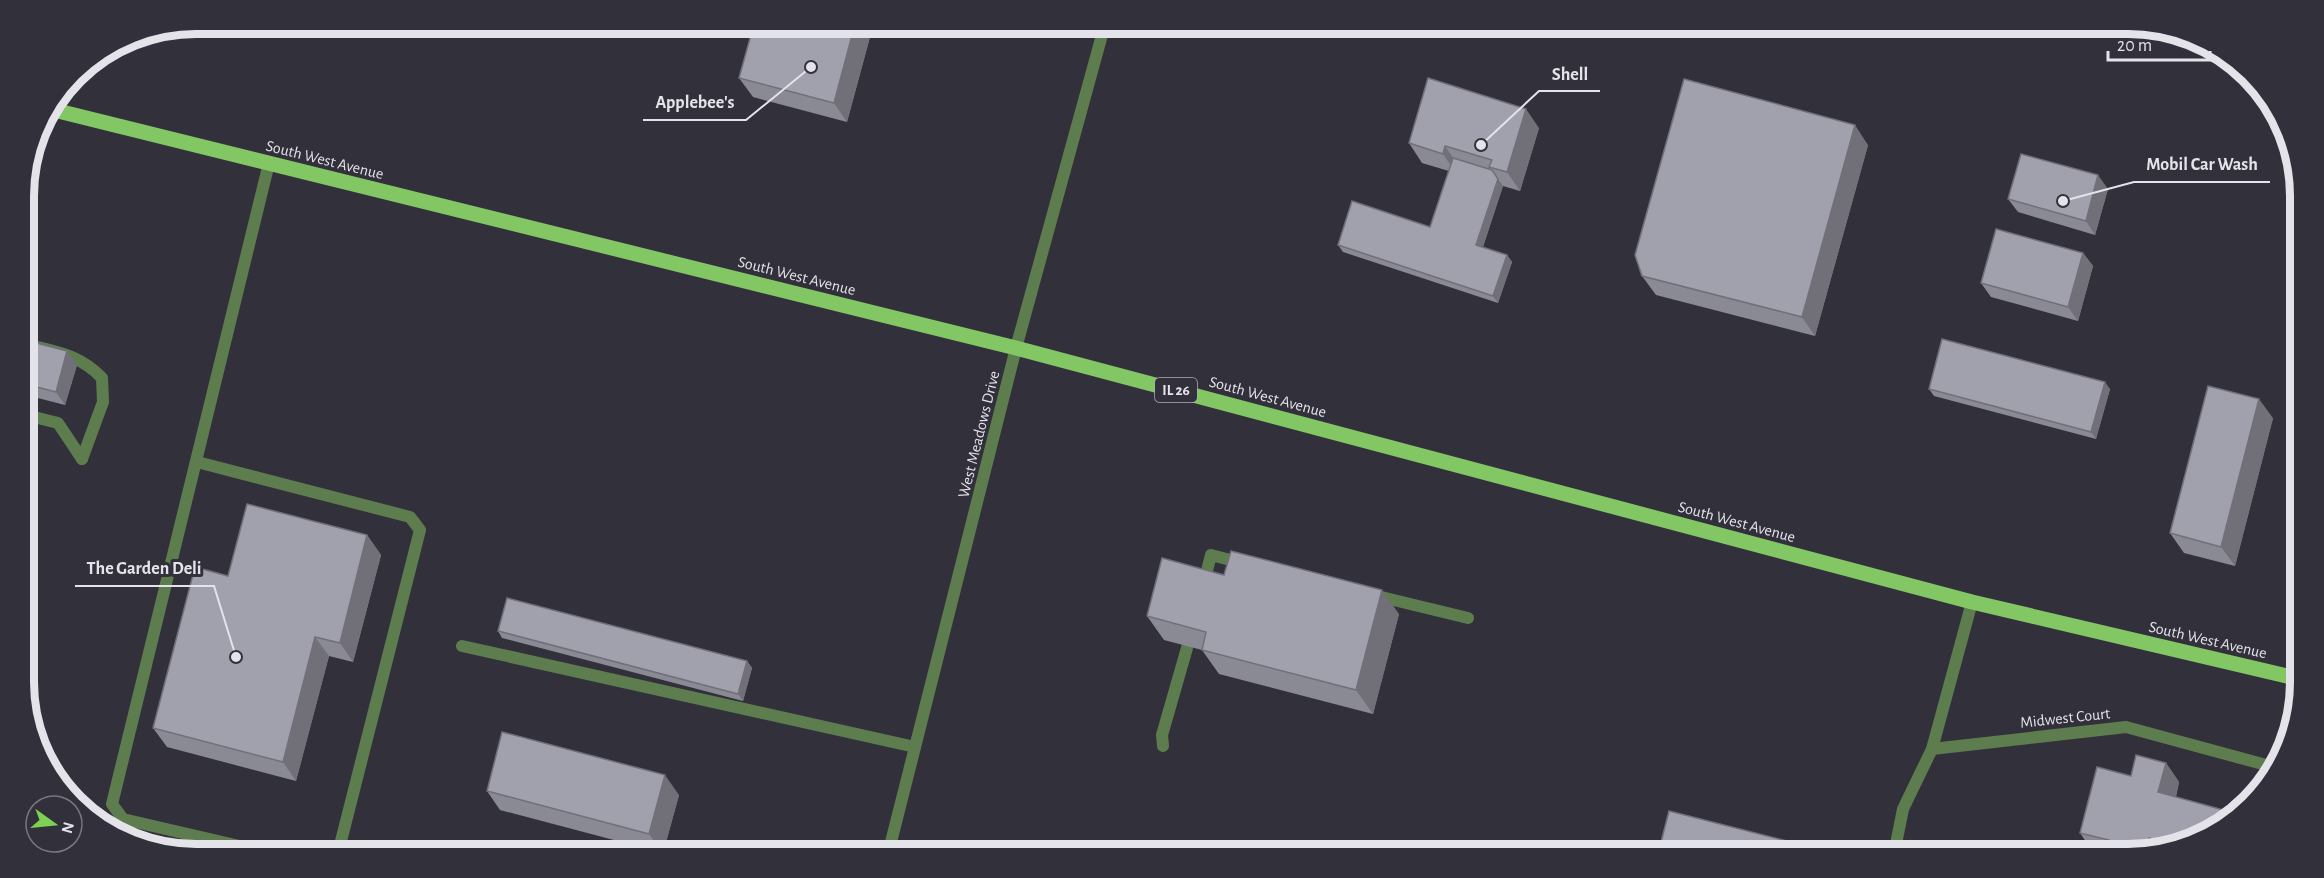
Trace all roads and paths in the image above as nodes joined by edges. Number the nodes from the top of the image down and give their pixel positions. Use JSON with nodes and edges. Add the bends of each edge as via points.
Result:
{"nodes":[{"id":1,"x":1102,"y":35,"type":"edge"},
{"id":2,"x":58,"y":112,"type":"edge"},
{"id":3,"x":269,"y":164,"type":"junction"},
{"id":4,"x":35,"y":346,"type":"edge"},
{"id":5,"x":1016,"y":348,"type":"junction"},
{"id":6,"x":35,"y":417,"type":"edge"},
{"id":7,"x":197,"y":462,"type":"junction"},
{"id":8,"x":1256,"y":566,"type":"edge"},
{"id":9,"x":1203,"y":587,"type":"edge"},
{"id":10,"x":1356,"y":591,"type":"edge"},
{"id":11,"x":1972,"y":602,"type":"junction"},
{"id":12,"x":1468,"y":618,"type":"dead end"},
{"id":13,"x":462,"y":646,"type":"dead end"},
{"id":14,"x":1187,"y":648,"type":"edge"},
{"id":15,"x":2290,"y":677,"type":"edge"},
{"id":16,"x":1163,"y":746,"type":"dead end"},
{"id":17,"x":915,"y":747,"type":"junction"},
{"id":18,"x":1932,"y":749,"type":"junction"},
{"id":19,"x":2267,"y":765,"type":"edge"},
{"id":20,"x":1896,"y":843,"type":"edge"},
{"id":21,"x":230,"y":844,"type":"edge"},
{"id":22,"x":340,"y":844,"type":"edge"},
{"id":23,"x":891,"y":844,"type":"edge"}],
"edges":[{"from":1,"to":5,"type":"street","name":"West Meadows Drive"},
{"from":2,"to":3,"type":"main road","name":"South West Avenue","number":"IL 26"},
{"from":3,"to":5,"type":"main road","name":"South West Avenue","number":"IL 26"},
{"from":3,"to":7,"type":"street"},
{"from":4,"to":6,"type":"street","via":[[74,356],[90,365],[102,378],[103,402],[82,459],[58,423]]},
{"from":5,"to":11,"type":"main road","name":"South West Avenue","number":"IL 26"},
{"from":5,"to":17,"type":"street","name":"West Meadows Drive"},
{"from":7,"to":21,"type":"street","via":[[112,804],[123,819]]},
{"from":7,"to":22,"type":"street","via":[[410,517],[420,530]]},
{"from":8,"to":9,"type":"street","via":[[1211,555]]},
{"from":10,"to":12,"type":"street"},
{"from":11,"to":15,"type":"main road","name":"South West Avenue","number":"IL 26"},
{"from":11,"to":18,"type":"street"},
{"from":13,"to":17,"type":"street"},
{"from":14,"to":16,"type":"street","via":[[1162,735]]},
{"from":17,"to":23,"type":"street","name":"West Meadows Drive"},
{"from":18,"to":19,"type":"street","name":"Midwest Court","via":[[2126,727]]},
{"from":18,"to":20,"type":"street","via":[[1903,809]]}]}
